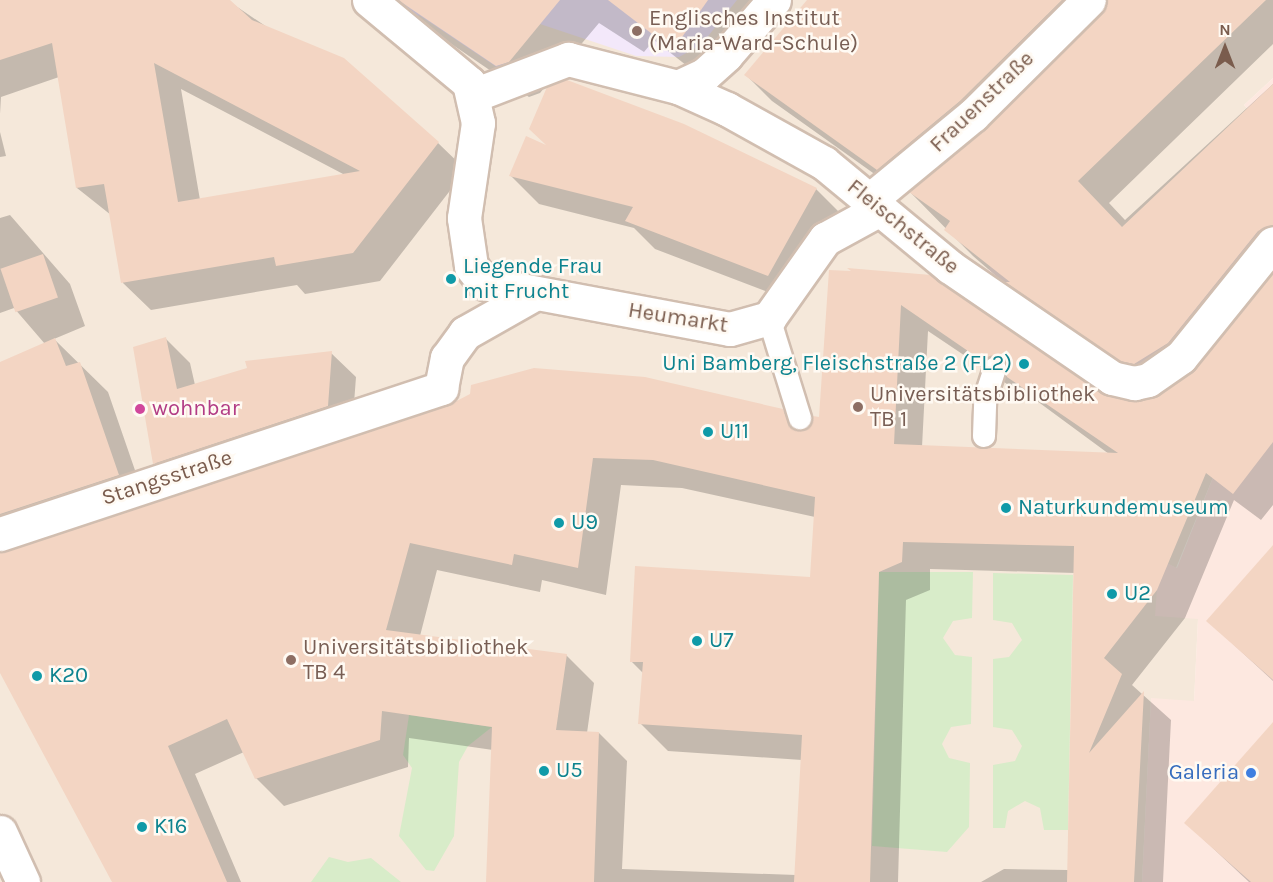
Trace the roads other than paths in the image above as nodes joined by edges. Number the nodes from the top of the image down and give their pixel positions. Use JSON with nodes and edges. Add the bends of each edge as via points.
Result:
{"nodes":[{"id":1,"x":369,"y":0,"type":"edge"},
{"id":2,"x":774,"y":0,"type":"edge"},
{"id":3,"x":1089,"y":0,"type":"edge"},
{"id":4,"x":678,"y":87,"type":"junction"},
{"id":5,"x":474,"y":95,"type":"junction"},
{"id":6,"x":875,"y":204,"type":"junction"},
{"id":7,"x":1273,"y":243,"type":"edge"},
{"id":8,"x":536,"y":294,"type":"junction"},
{"id":9,"x":769,"y":318,"type":"junction"},
{"id":10,"x":995,"y":369,"type":"dead end"},
{"id":11,"x":800,"y":418,"type":"dead end"},
{"id":12,"x":984,"y":436,"type":"dead end"},
{"id":13,"x":0,"y":534,"type":"edge"},
{"id":14,"x":0,"y":832,"type":"edge"},
{"id":15,"x":22,"y":882,"type":"edge"}],
"edges":[{"from":1,"to":5,"type":"street","via":[[459,73]]},
{"from":2,"to":4,"type":"street","via":[[726,55]]},
{"from":3,"to":6,"type":"street","name":"Frauenstraße","via":[[973,115]]},
{"from":4,"to":5,"type":"street","name":"Fleischstraße","via":[[568,59]]},
{"from":4,"to":6,"type":"street","name":"Fleischstraße","via":[[824,163]]},
{"from":5,"to":8,"type":"street","name":"Heumarkt","via":[[478,123],[464,218],[471,266],[484,283]]},
{"from":6,"to":7,"type":"street","name":"Fleischstraße","via":[[1012,320],[1112,378],[1148,380],[1181,357]]},
{"from":6,"to":9,"type":"street","via":[[825,239]]},
{"from":8,"to":9,"type":"street","name":"Heumarkt","via":[[730,329]]},
{"from":8,"to":13,"type":"street","name":"Stangsstraße","via":[[465,333],[447,358],[441,388]]},
{"from":9,"to":11,"type":"lane"},
{"from":10,"to":12,"type":"lane","via":[[985,399]]},
{"from":14,"to":15,"type":"street"}]}
